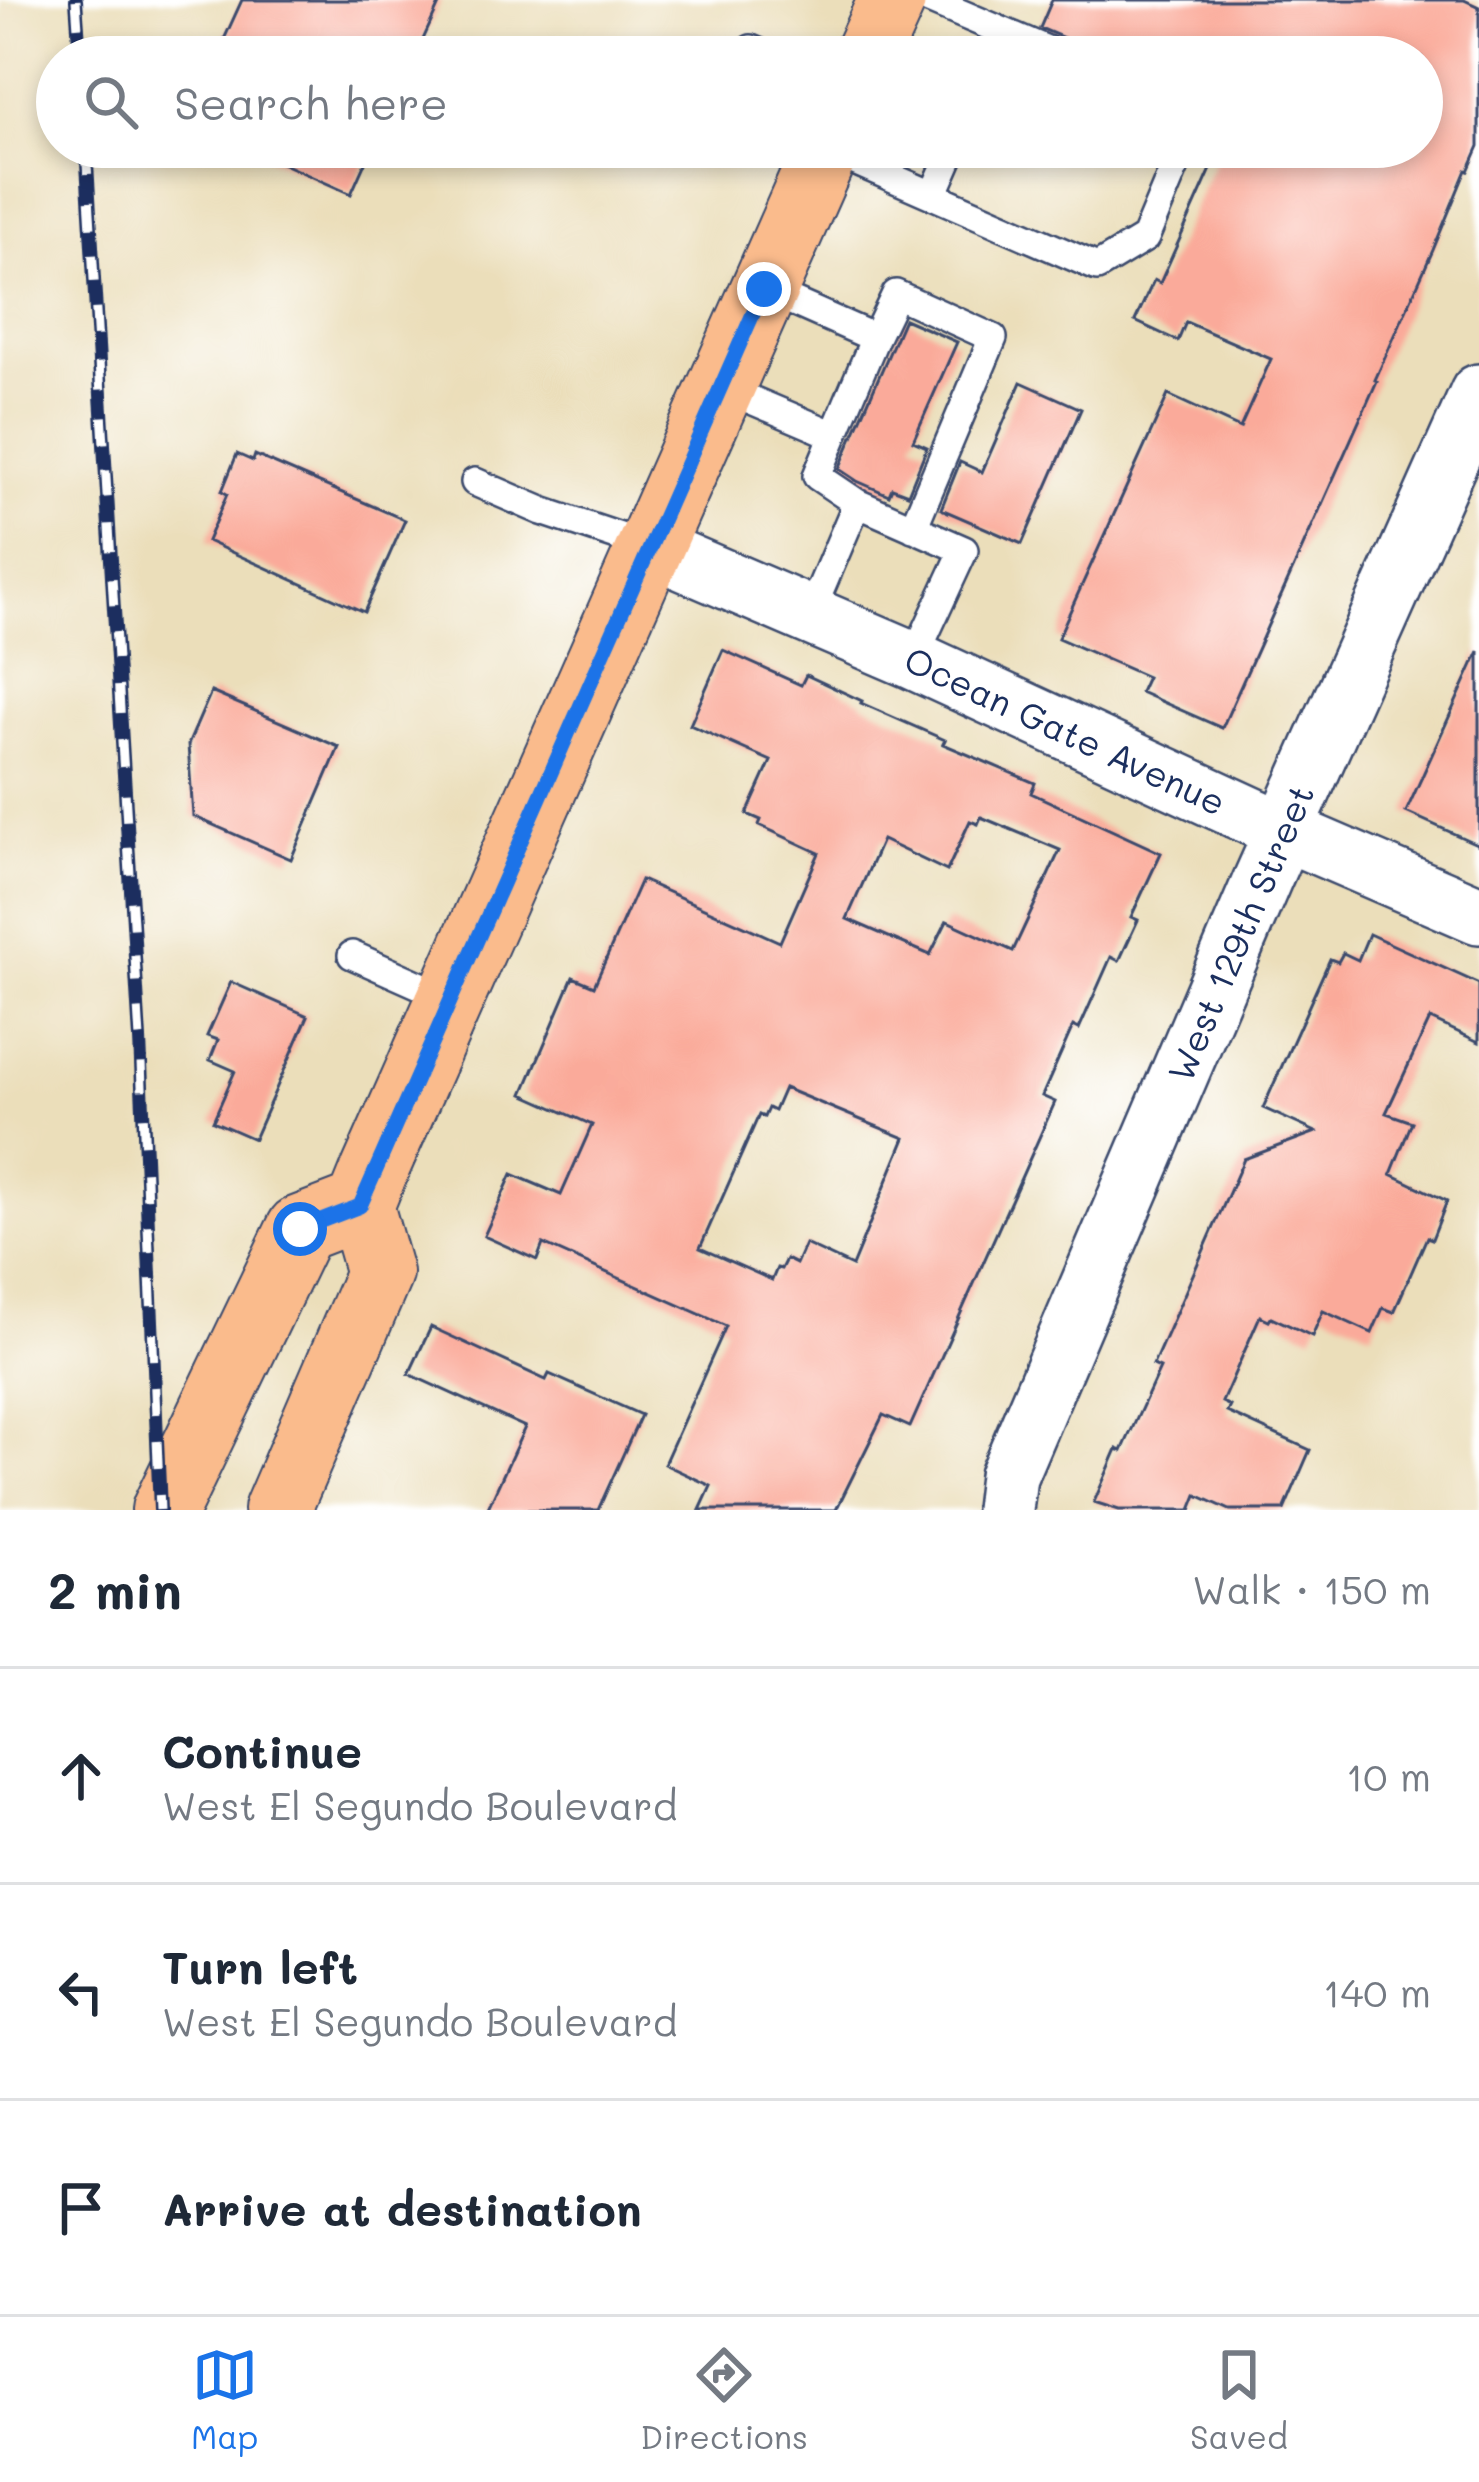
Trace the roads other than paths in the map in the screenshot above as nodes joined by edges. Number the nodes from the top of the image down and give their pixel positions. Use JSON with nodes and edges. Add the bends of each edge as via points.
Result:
{"nodes":[{"id":1,"x":892,"y":0,"type":"edge"},
{"id":2,"x":929,"y":0,"type":"edge"},
{"id":3,"x":876,"y":36,"type":"edge"},
{"id":4,"x":986,"y":36,"type":"edge"},
{"id":5,"x":818,"y":168,"type":"edge"},
{"id":6,"x":872,"y":168,"type":"edge"},
{"id":7,"x":945,"y":168,"type":"edge"},
{"id":8,"x":1174,"y":168,"type":"edge"},
{"id":9,"x":933,"y":195,"type":"junction"},
{"id":10,"x":764,"y":289,"type":"junction"},
{"id":11,"x":875,"y":338,"type":"junction"},
{"id":12,"x":721,"y":387,"type":"junction"},
{"id":13,"x":1479,"y":393,"type":"edge"},
{"id":14,"x":834,"y":435,"type":"junction"},
{"id":15,"x":475,"y":482,"type":"dead end"},
{"id":16,"x":857,"y":503,"type":"junction"},
{"id":17,"x":913,"y":528,"type":"junction"},
{"id":18,"x":650,"y":547,"type":"junction"},
{"id":19,"x":809,"y":616,"type":"junction"},
{"id":20,"x":913,"y":660,"type":"junction"},
{"id":21,"x":1284,"y":832,"type":"junction"},
{"id":22,"x":1479,"y":915,"type":"edge"},
{"id":23,"x":352,"y":955,"type":"dead end"},
{"id":24,"x":451,"y":999,"type":"junction"},
{"id":25,"x":360,"y":1206,"type":"junction"},
{"id":26,"x":1006,"y":1493,"type":"edge"},
{"id":27,"x":165,"y":1510,"type":"edge"},
{"id":28,"x":277,"y":1510,"type":"edge"}],
"edges":[{"from":1,"to":3,"type":"main road"},
{"from":2,"to":4,"type":"lane"},
{"from":5,"to":10,"type":"main road"},
{"from":6,"to":9,"type":"lane"},
{"from":7,"to":9,"type":"lane"},
{"from":8,"to":9,"type":"lane","via":[[1144,238],[1097,267]]},
{"from":10,"to":11,"type":"lane"},
{"from":10,"to":12,"type":"main road"},
{"from":11,"to":14,"type":"lane"},
{"from":11,"to":17,"type":"lane","via":[[896,294],[993,338]]},
{"from":12,"to":14,"type":"lane"},
{"from":12,"to":18,"type":"main road"},
{"from":13,"to":21,"type":"street","name":"West 129th Street"},
{"from":14,"to":16,"type":"lane","via":[[817,476]]},
{"from":15,"to":18,"type":"lane"},
{"from":16,"to":17,"type":"lane"},
{"from":16,"to":19,"type":"lane"},
{"from":17,"to":20,"type":"lane","via":[[964,550]]},
{"from":18,"to":19,"type":"street","name":"Ocean Gate Avenue"},
{"from":18,"to":24,"type":"main road"},
{"from":19,"to":20,"type":"street","name":"Ocean Gate Avenue"},
{"from":20,"to":21,"type":"street","name":"Ocean Gate Avenue"},
{"from":21,"to":22,"type":"street","name":"Ocean Gate Avenue"},
{"from":21,"to":26,"type":"street","name":"West 129th Street"},
{"from":23,"to":24,"type":"lane"},
{"from":24,"to":25,"type":"main road"},
{"from":25,"to":27,"type":"main road","via":[[300,1229]]},
{"from":25,"to":28,"type":"main road","via":[[380,1273]]}]}
